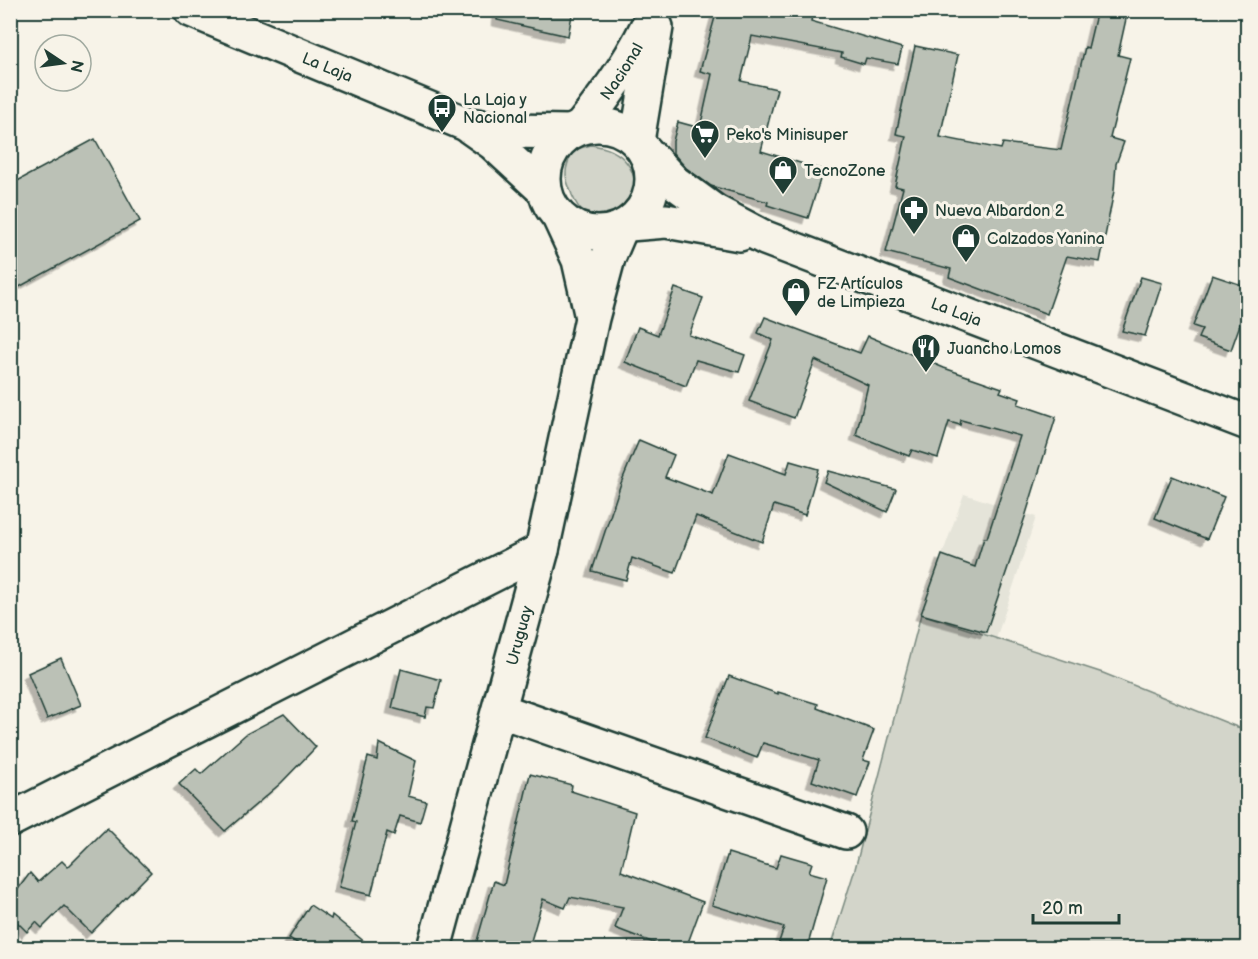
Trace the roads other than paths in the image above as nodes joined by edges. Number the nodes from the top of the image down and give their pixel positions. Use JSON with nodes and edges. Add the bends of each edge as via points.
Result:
{"nodes":[{"id":1,"x":191,"y":10,"type":"edge"},
{"id":2,"x":657,"y":10,"type":"edge"},
{"id":3,"x":466,"y":124,"type":"junction"},
{"id":4,"x":575,"y":130,"type":"junction"},
{"id":5,"x":641,"y":145,"type":"junction"},
{"id":6,"x":552,"y":205,"type":"junction"},
{"id":7,"x":624,"y":227,"type":"junction"},
{"id":8,"x":765,"y":238,"type":"junction"},
{"id":9,"x":592,"y":318,"type":"junction"},
{"id":10,"x":1248,"y":423,"type":"edge"},
{"id":11,"x":542,"y":550,"type":"junction"},
{"id":12,"x":499,"y":710,"type":"junction"},
{"id":13,"x":10,"y":820,"type":"edge"},
{"id":14,"x":846,"y":832,"type":"dead end"},
{"id":15,"x":434,"y":948,"type":"edge"}],
"edges":[{"from":1,"to":3,"type":"street","name":"La Laja"},
{"from":2,"to":4,"type":"street","name":"Nacional","via":[[642,42],[605,96]]},
{"from":2,"to":5,"type":"street","name":"Nacional"},
{"from":3,"to":4,"type":"street","name":"La Laja","via":[[510,131]]},
{"from":3,"to":6,"type":"street","name":"La Laja","via":[[493,143]]},
{"from":4,"to":5,"type":"street","via":[[611,126]]},
{"from":4,"to":6,"type":"street","via":[[553,148],[544,168]]},
{"from":5,"to":7,"type":"street","via":[[653,176],[647,204]]},
{"from":5,"to":8,"type":"street","name":"La Laja","via":[[682,188],[714,211]]},
{"from":6,"to":7,"type":"street","via":[[578,230],[599,234]]},
{"from":6,"to":9,"type":"street","name":"Uruguay","via":[[579,261]]},
{"from":7,"to":8,"type":"street","name":"La Laja","via":[[666,221]]},
{"from":7,"to":9,"type":"street","name":"Uruguay","via":[[608,258]]},
{"from":8,"to":10,"type":"street","name":"La Laja"},
{"from":9,"to":11,"type":"street","name":"Uruguay"},
{"from":11,"to":12,"type":"street","name":"Uruguay"},
{"from":11,"to":13,"type":"street"},
{"from":12,"to":14,"type":"street"},
{"from":12,"to":15,"type":"street","name":"Uruguay"}]}
